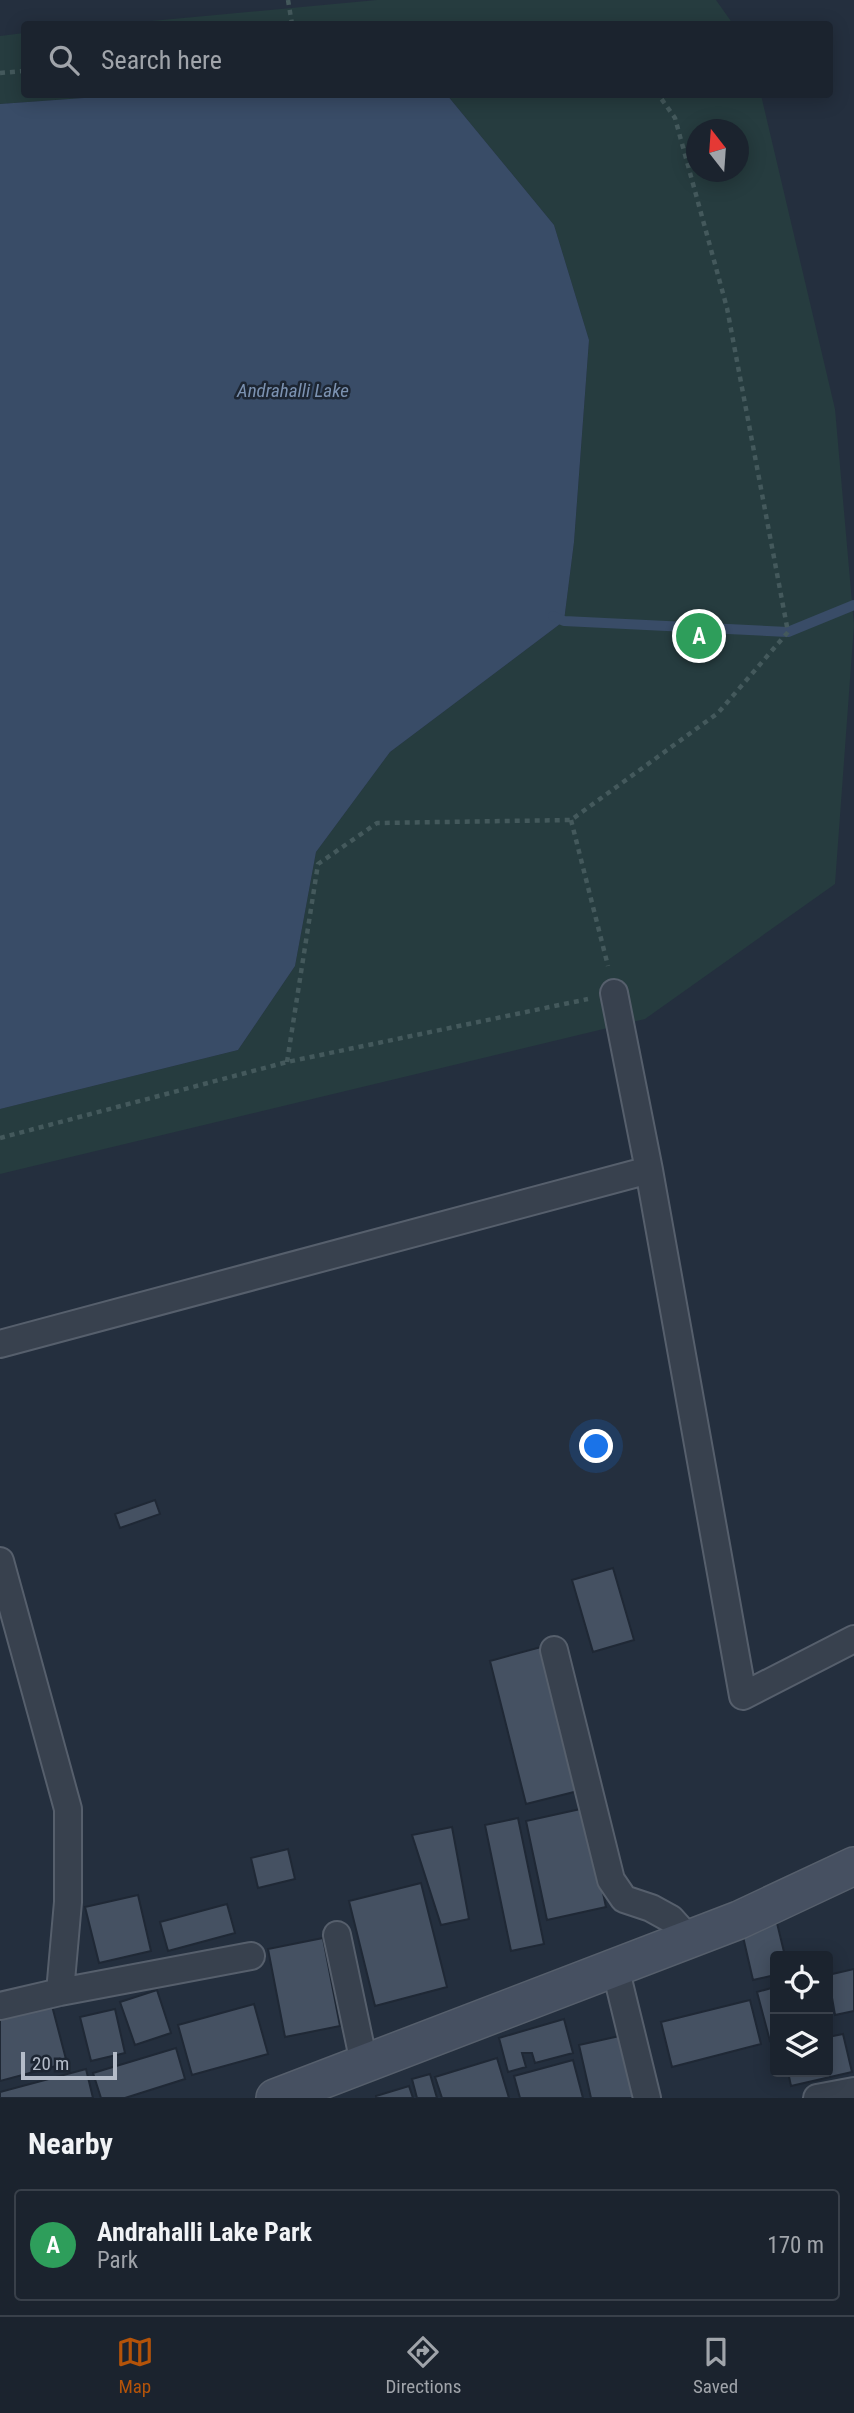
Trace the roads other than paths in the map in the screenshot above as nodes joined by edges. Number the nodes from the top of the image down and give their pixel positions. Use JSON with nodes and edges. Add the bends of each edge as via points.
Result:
{"nodes":[{"id":1,"x":614,"y":993,"type":"road end"},
{"id":2,"x":649,"y":1170,"type":"junction"},
{"id":3,"x":0,"y":1344,"type":"edge"},
{"id":4,"x":0,"y":1561,"type":"edge"},
{"id":5,"x":854,"y":1639,"type":"edge"},
{"id":6,"x":554,"y":1650,"type":"dead end"},
{"id":7,"x":854,"y":1867,"type":"edge"},
{"id":8,"x":337,"y":1935,"type":"dead end"},
{"id":9,"x":689,"y":1939,"type":"junction"},
{"id":10,"x":251,"y":1956,"type":"dead end"},
{"id":11,"x":615,"y":1967,"type":"junction"},
{"id":12,"x":60,"y":1992,"type":"junction"},
{"id":13,"x":0,"y":2006,"type":"edge"},
{"id":14,"x":364,"y":2063,"type":"junction"},
{"id":15,"x":854,"y":2091,"type":"edge"},
{"id":16,"x":275,"y":2098,"type":"edge"},
{"id":17,"x":647,"y":2098,"type":"edge"},
{"id":18,"x":817,"y":2098,"type":"edge"}],
"edges":[{"from":1,"to":2,"type":"street"},
{"from":2,"to":3,"type":"street"},
{"from":2,"to":5,"type":"street","via":[[743,1696]]},
{"from":4,"to":12,"type":"street","via":[[68,1809],[68,1902]]},
{"from":6,"to":9,"type":"street","via":[[611,1880],[624,1899],[671,1919]]},
{"from":7,"to":9,"type":"street"},
{"from":8,"to":14,"type":"street"},
{"from":9,"to":11,"type":"street"},
{"from":10,"to":12,"type":"street"},
{"from":11,"to":14,"type":"street"},
{"from":11,"to":17,"type":"street"},
{"from":12,"to":13,"type":"street"},
{"from":14,"to":16,"type":"street"},
{"from":15,"to":18,"type":"street"}]}
